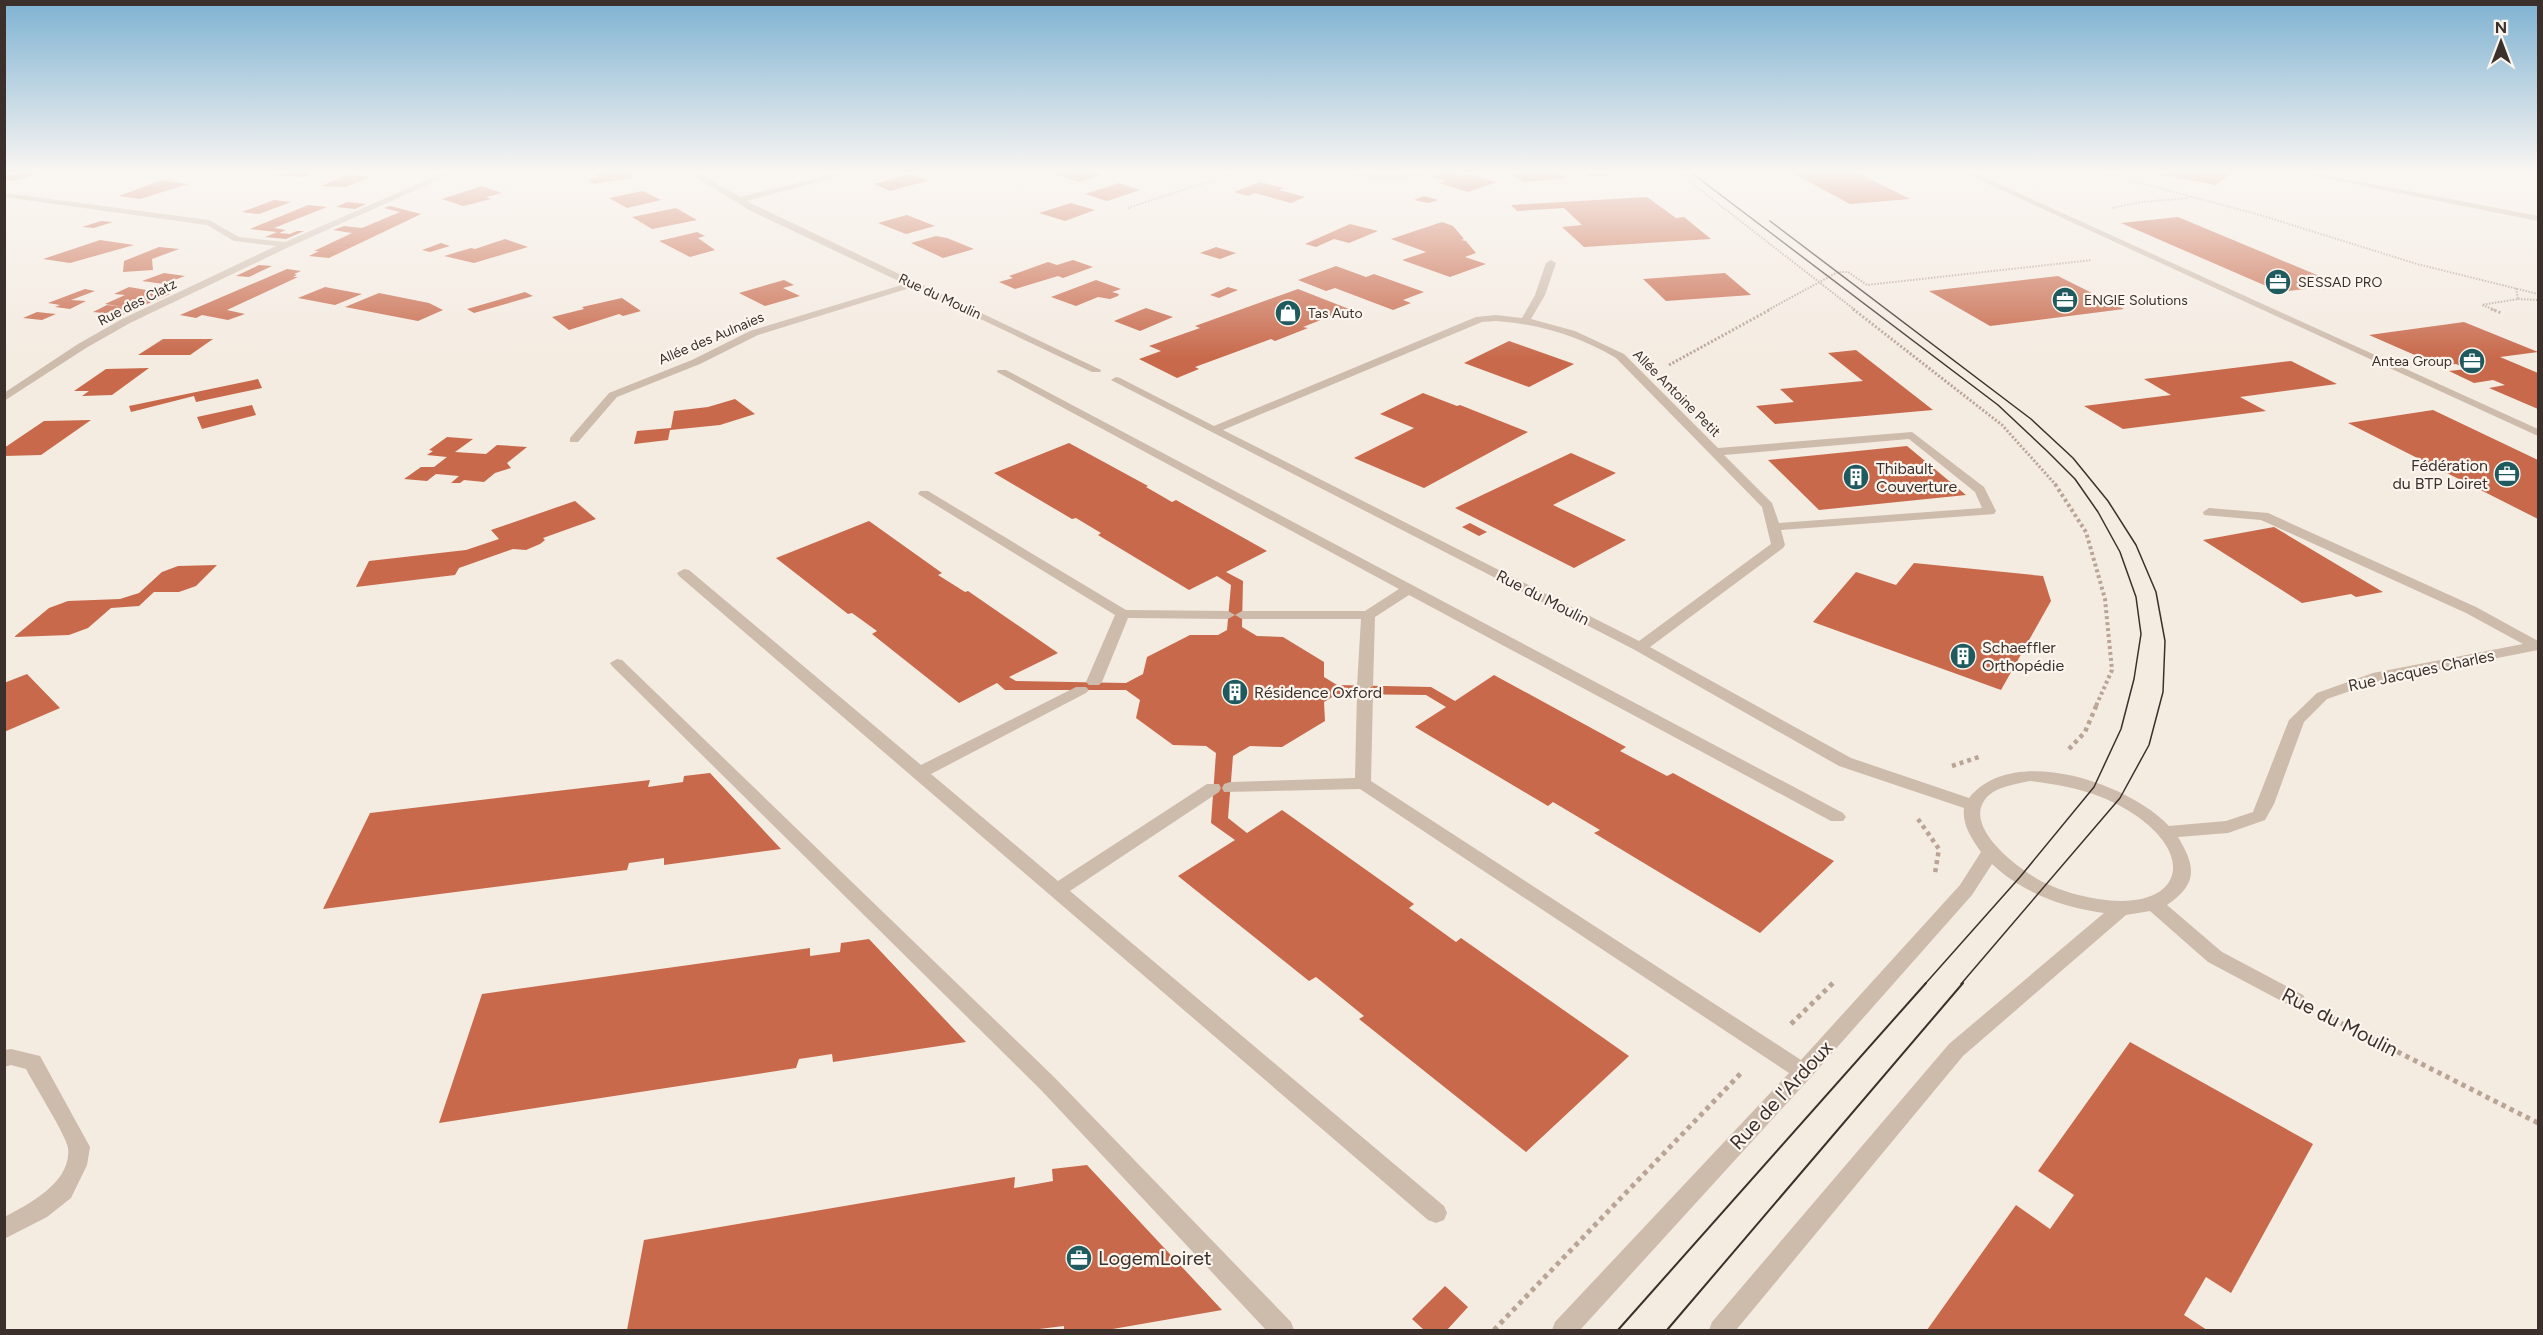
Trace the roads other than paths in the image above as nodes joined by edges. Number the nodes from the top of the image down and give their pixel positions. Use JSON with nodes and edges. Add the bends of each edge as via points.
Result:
{"nodes":[{"id":1,"x":228,"y":233,"type":"edge"},
{"id":2,"x":313,"y":233,"type":"edge"},
{"id":3,"x":808,"y":233,"type":"edge"},
{"id":4,"x":2100,"y":233,"type":"edge"},
{"id":5,"x":286,"y":245,"type":"junction"},
{"id":6,"x":1551,"y":263,"type":"dead end"},
{"id":7,"x":914,"y":284,"type":"junction"},
{"id":8,"x":1526,"y":320,"type":"junction"},
{"id":9,"x":1096,"y":370,"type":"dead end"},
{"id":10,"x":1002,"y":372,"type":"dead end"},
{"id":11,"x":1116,"y":380,"type":"dead end"},
{"id":12,"x":4,"y":398,"type":"edge"},
{"id":13,"x":1216,"y":429,"type":"junction"},
{"id":14,"x":2538,"y":433,"type":"edge"},
{"id":15,"x":574,"y":440,"type":"dead end"},
{"id":16,"x":1714,"y":452,"type":"junction"},
{"id":17,"x":924,"y":494,"type":"dead end"},
{"id":18,"x":2209,"y":512,"type":"dead end"},
{"id":19,"x":1773,"y":526,"type":"junction"},
{"id":20,"x":684,"y":573,"type":"dead end"},
{"id":21,"x":1409,"y":589,"type":"junction"},
{"id":22,"x":1123,"y":614,"type":"junction"},
{"id":23,"x":1368,"y":615,"type":"junction"},
{"id":24,"x":2538,"y":646,"type":"edge"},
{"id":25,"x":1640,"y":647,"type":"junction"},
{"id":26,"x":617,"y":663,"type":"dead end"},
{"id":27,"x":919,"y":773,"type":"junction"},
{"id":28,"x":1363,"y":783,"type":"junction"},
{"id":29,"x":1973,"y":805,"type":"junction"},
{"id":30,"x":1838,"y":817,"type":"dead end"},
{"id":31,"x":2166,"y":832,"type":"junction"},
{"id":32,"x":1990,"y":853,"type":"junction"},
{"id":33,"x":1057,"y":891,"type":"junction"},
{"id":34,"x":2153,"y":903,"type":"junction"},
{"id":35,"x":2122,"y":908,"type":"junction"},
{"id":36,"x":2296,"y":1000,"type":"road end"},
{"id":37,"x":4,"y":1059,"type":"edge"},
{"id":38,"x":1803,"y":1072,"type":"junction"},
{"id":39,"x":1436,"y":1213,"type":"dead end"},
{"id":40,"x":4,"y":1229,"type":"edge"},
{"id":41,"x":1282,"y":1330,"type":"edge"},
{"id":42,"x":1564,"y":1330,"type":"edge"},
{"id":43,"x":1720,"y":1330,"type":"edge"}],
"edges":[{"from":1,"to":5,"type":"street","via":[[237,239]]},
{"from":2,"to":5,"type":"street","name":"Rue des Clatz"},
{"from":3,"to":7,"type":"street","name":"Rue du Moulin"},
{"from":4,"to":14,"type":"street"},
{"from":5,"to":12,"type":"street","name":"Rue des Clatz","via":[[126,321],[82,345]]},
{"from":6,"to":8,"type":"street"},
{"from":7,"to":9,"type":"street","name":"Rue du Moulin"},
{"from":7,"to":15,"type":"street","name":"Allée des Aulnaies","via":[[754,333],[696,362],[613,395]]},
{"from":8,"to":13,"type":"street","name":"Allée Antoine Petit","via":[[1492,317],[1469,322]]},
{"from":8,"to":16,"type":"street","name":"Allée Antoine Petit","via":[[1610,349]]},
{"from":10,"to":21,"type":"street"},
{"from":11,"to":13,"type":"street","name":"Rue du Moulin"},
{"from":13,"to":25,"type":"street","name":"Rue du Moulin"},
{"from":16,"to":19,"type":"street","name":"Allée Antoine Petit","via":[[1768,506]]},
{"from":16,"to":19,"type":"street","via":[[1912,435],[1980,490],[1990,512]]},
{"from":17,"to":22,"type":"street"},
{"from":18,"to":24,"type":"street","via":[[2264,516],[2471,610]]},
{"from":19,"to":25,"type":"street","via":[[1778,545]]},
{"from":20,"to":27,"type":"street"},
{"from":21,"to":23,"type":"street"},
{"from":21,"to":30,"type":"street"},
{"from":22,"to":23,"type":"street"},
{"from":22,"to":27,"type":"street","via":[[1087,686]]},
{"from":23,"to":28,"type":"street"},
{"from":24,"to":31,"type":"street","name":"Rue Jacques Charles","via":[[2373,678],[2322,696],[2297,720],[2259,816],[2228,827]]},
{"from":25,"to":29,"type":"street","name":"Rue du Moulin","via":[[1845,762]]},
{"from":26,"to":41,"type":"street","via":[[1048,1084]]},
{"from":27,"to":33,"type":"street"},
{"from":28,"to":33,"type":"street","via":[[1222,788]]},
{"from":28,"to":38,"type":"street"},
{"from":29,"to":31,"type":"street","via":[[1983,790],[2003,780],[2030,776],[2061,779],[2120,798]]},
{"from":29,"to":32,"type":"street","via":[[1972,820],[1978,837]]},
{"from":31,"to":34,"type":"street","via":[[2184,866],[2181,882],[2171,895]]},
{"from":32,"to":35,"type":"street","via":[[2042,889],[2096,906]]},
{"from":32,"to":38,"type":"street","name":"Rue de l'Ardoux","via":[[1966,890]]},
{"from":33,"to":39,"type":"street"},
{"from":34,"to":35,"type":"street"},
{"from":34,"to":36,"type":"street","name":"Rue du Moulin","via":[[2215,957]]},
{"from":35,"to":43,"type":"street","via":[[1956,1050]]},
{"from":37,"to":40,"type":"street","via":[[33,1062],[79,1147],[76,1165],[63,1191]]},
{"from":38,"to":42,"type":"street","name":"Rue de l'Ardoux"}]}
